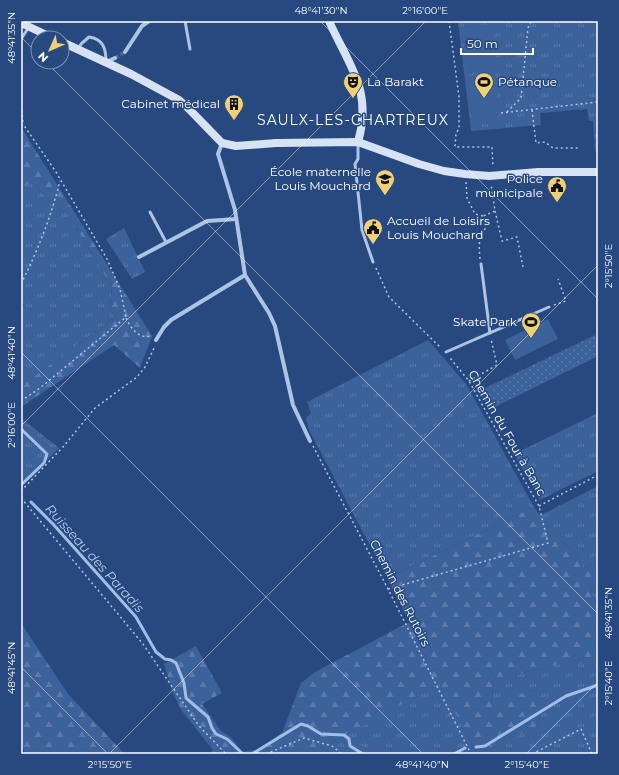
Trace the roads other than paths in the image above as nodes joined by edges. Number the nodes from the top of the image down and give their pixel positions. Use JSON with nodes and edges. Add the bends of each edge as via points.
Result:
{"nodes":[{"id":1,"x":149,"y":21,"type":"edge"},
{"id":2,"x":185,"y":21,"type":"edge"},
{"id":3,"x":329,"y":21,"type":"edge"},
{"id":4,"x":25,"y":25,"type":"edge"},
{"id":5,"x":36,"y":30,"type":"edge"},
{"id":6,"x":21,"y":39,"type":"edge"},
{"id":7,"x":70,"y":46,"type":"edge"},
{"id":8,"x":78,"y":49,"type":"junction"},
{"id":9,"x":190,"y":49,"type":"dead end"},
{"id":10,"x":125,"y":52,"type":"tunnel mouth"},
{"id":11,"x":115,"y":58,"type":"tunnel mouth"},
{"id":12,"x":106,"y":62,"type":"junction"},
{"id":13,"x":358,"y":142,"type":"junction"},
{"id":14,"x":222,"y":143,"type":"junction"},
{"id":15,"x":598,"y":172,"type":"edge"},
{"id":16,"x":150,"y":212,"type":"dead end"},
{"id":17,"x":236,"y":219,"type":"junction"},
{"id":18,"x":166,"y":242,"type":"junction"},
{"id":19,"x":139,"y":257,"type":"dead end"},
{"id":20,"x":373,"y":262,"type":"road end"},
{"id":21,"x":481,"y":264,"type":"road end"},
{"id":22,"x":245,"y":275,"type":"junction"},
{"id":23,"x":550,"y":307,"type":"road end"},
{"id":24,"x":490,"y":334,"type":"junction"},
{"id":25,"x":156,"y":340,"type":"road end"},
{"id":26,"x":446,"y":352,"type":"road end"},
{"id":27,"x":310,"y":441,"type":"road end"}],
"edges":[{"from":1,"to":10,"type":"street","via":[[142,26]]},
{"from":2,"to":9,"type":"lane"},
{"from":3,"to":13,"type":"main road","via":[[362,92],[364,116]]},
{"from":4,"to":5,"type":"main road"},
{"from":4,"to":6,"type":"lane"},
{"from":7,"to":8,"type":"main road"},
{"from":8,"to":12,"type":"main road"},
{"from":8,"to":12,"type":"lane","via":[[89,37],[98,38],[106,52]]},
{"from":11,"to":12,"type":"street"},
{"from":12,"to":14,"type":"main road","via":[[178,100]]},
{"from":13,"to":14,"type":"main road","via":[[236,146]]},
{"from":13,"to":15,"type":"main road","via":[[419,164],[465,174]]},
{"from":13,"to":20,"type":"lane","via":[[358,159],[355,164],[362,230]]},
{"from":14,"to":17,"type":"street","via":[[218,154]]},
{"from":16,"to":18,"type":"lane"},
{"from":17,"to":18,"type":"street","via":[[207,221]]},
{"from":17,"to":22,"type":"street"},
{"from":18,"to":19,"type":"street"},
{"from":21,"to":24,"type":"lane"},
{"from":22,"to":25,"type":"street","via":[[171,320]]},
{"from":22,"to":27,"type":"street","via":[[275,326],[293,405]]},
{"from":23,"to":24,"type":"lane"},
{"from":24,"to":26,"type":"lane"}]}
